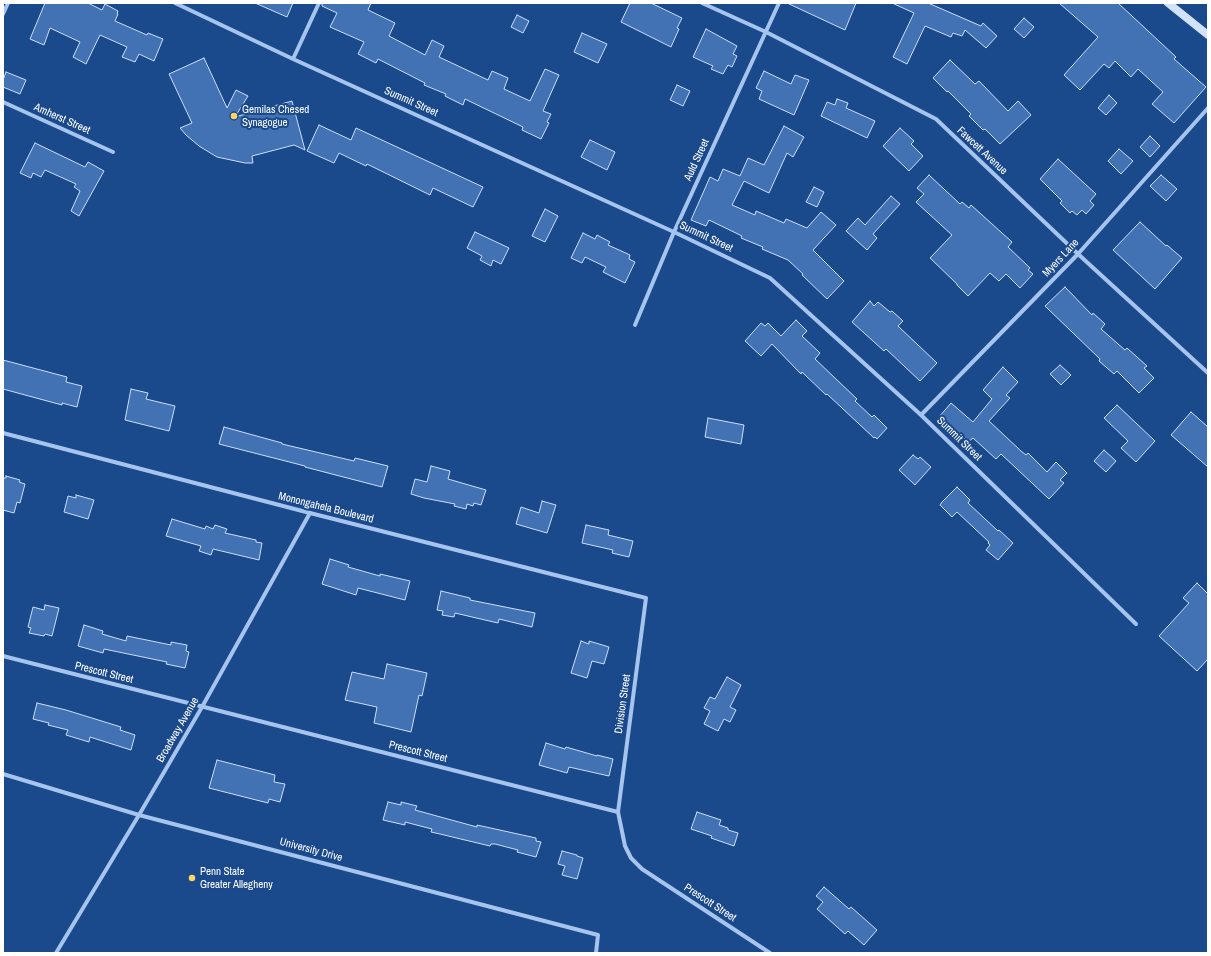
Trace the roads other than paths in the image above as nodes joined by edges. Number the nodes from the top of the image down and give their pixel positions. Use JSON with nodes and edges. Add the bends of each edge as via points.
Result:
{"nodes":[{"id":1,"x":8,"y":3,"type":"edge"},
{"id":2,"x":175,"y":3,"type":"edge"},
{"id":3,"x":319,"y":3,"type":"edge"},
{"id":4,"x":702,"y":3,"type":"edge"},
{"id":5,"x":779,"y":3,"type":"edge"},
{"id":6,"x":1168,"y":3,"type":"edge"},
{"id":7,"x":3,"y":14,"type":"edge"},
{"id":8,"x":766,"y":32,"type":"junction"},
{"id":9,"x":1208,"y":35,"type":"edge"},
{"id":10,"x":293,"y":59,"type":"junction"},
{"id":11,"x":3,"y":102,"type":"edge"},
{"id":12,"x":1208,"y":108,"type":"edge"},
{"id":13,"x":114,"y":152,"type":"dead end"},
{"id":14,"x":674,"y":232,"type":"junction"},
{"id":15,"x":1078,"y":254,"type":"junction"},
{"id":16,"x":635,"y":325,"type":"dead end"},
{"id":17,"x":1208,"y":373,"type":"edge"},
{"id":18,"x":921,"y":415,"type":"junction"},
{"id":19,"x":3,"y":433,"type":"edge"},
{"id":20,"x":310,"y":513,"type":"junction"},
{"id":21,"x":646,"y":598,"type":"joint"},
{"id":22,"x":1136,"y":624,"type":"dead end"},
{"id":23,"x":3,"y":656,"type":"edge"},
{"id":24,"x":202,"y":707,"type":"junction"},
{"id":25,"x":3,"y":774,"type":"edge"},
{"id":26,"x":618,"y":812,"type":"junction"},
{"id":27,"x":139,"y":815,"type":"junction"},
{"id":28,"x":56,"y":953,"type":"edge"},
{"id":29,"x":596,"y":953,"type":"edge"},
{"id":30,"x":770,"y":953,"type":"edge"}],
"edges":[{"from":1,"to":7,"type":"street"},
{"from":2,"to":10,"type":"street","name":"Summit Street"},
{"from":3,"to":10,"type":"street"},
{"from":4,"to":8,"type":"street","name":"Fawcett Avenue"},
{"from":5,"to":8,"type":"street","name":"Auld Street"},
{"from":6,"to":9,"type":"main road"},
{"from":8,"to":14,"type":"street","name":"Auld Street"},
{"from":8,"to":15,"type":"street","name":"Fawcett Avenue","via":[[936,119]]},
{"from":10,"to":14,"type":"street","name":"Summit Street"},
{"from":11,"to":13,"type":"street","name":"Amherst Street"},
{"from":12,"to":15,"type":"street","name":"Myers Lane"},
{"from":14,"to":16,"type":"street","name":"Auld Street"},
{"from":14,"to":18,"type":"street","name":"Summit Street","via":[[770,278]]},
{"from":15,"to":17,"type":"street","name":"Fawcett Avenue"},
{"from":15,"to":18,"type":"street","name":"Myers Lane"},
{"from":18,"to":22,"type":"street","name":"Summit Street"},
{"from":19,"to":20,"type":"street","name":"Monongahela Boulevard"},
{"from":20,"to":21,"type":"street","name":"Monongahela Boulevard"},
{"from":20,"to":24,"type":"street","name":"Broadway Avenue"},
{"from":21,"to":26,"type":"street","name":"Division Street"},
{"from":23,"to":24,"type":"street","name":"Prescott Street"},
{"from":24,"to":26,"type":"street","name":"Prescott Street"},
{"from":24,"to":27,"type":"street","name":"Broadway Avenue"},
{"from":25,"to":27,"type":"street","name":"University Drive"},
{"from":26,"to":30,"type":"street","name":"Prescott Street","via":[[624,846],[642,869]]},
{"from":27,"to":28,"type":"street","name":"Broadway Avenue"},
{"from":27,"to":29,"type":"street","name":"University Drive","via":[[598,935]]}]}
